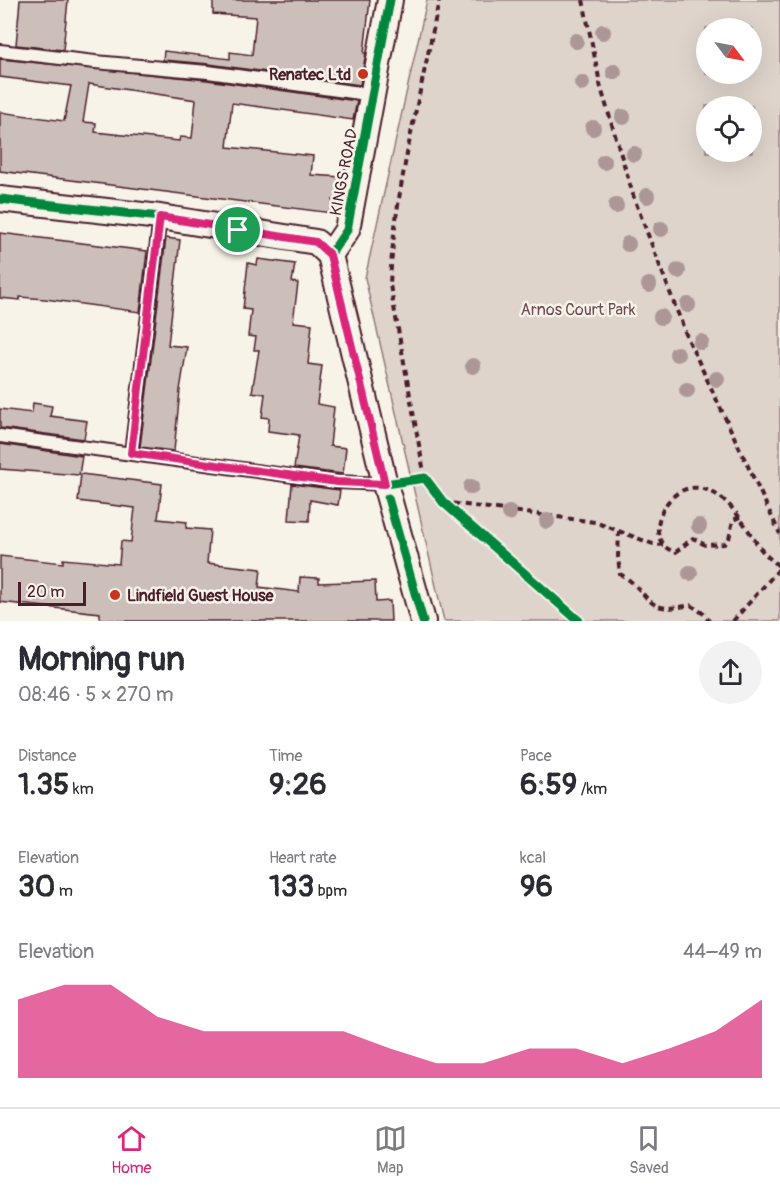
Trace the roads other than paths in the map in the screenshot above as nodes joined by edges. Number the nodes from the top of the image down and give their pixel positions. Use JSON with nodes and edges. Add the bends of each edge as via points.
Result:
{"nodes":[{"id":1,"x":390,"y":0,"type":"edge"},
{"id":2,"x":0,"y":51,"type":"edge"},
{"id":3,"x":374,"y":95,"type":"junction"},
{"id":4,"x":0,"y":199,"type":"edge"},
{"id":5,"x":160,"y":217,"type":"junction"},
{"id":6,"x":330,"y":255,"type":"junction"},
{"id":7,"x":0,"y":436,"type":"edge"},
{"id":8,"x":131,"y":453,"type":"junction"},
{"id":9,"x":387,"y":491,"type":"junction"},
{"id":10,"x":423,"y":621,"type":"edge"}],
"edges":[{"from":1,"to":3,"type":"street","name":"KINGS ROAD"},
{"from":2,"to":3,"type":"lane","via":[[208,72]]},
{"from":3,"to":6,"type":"street","name":"KINGS ROAD","via":[[347,230]]},
{"from":4,"to":5,"type":"street"},
{"from":5,"to":6,"type":"street","via":[[316,242]]},
{"from":5,"to":8,"type":"lane"},
{"from":6,"to":9,"type":"street"},
{"from":7,"to":8,"type":"lane"},
{"from":8,"to":9,"type":"lane"},
{"from":9,"to":10,"type":"street"}]}
